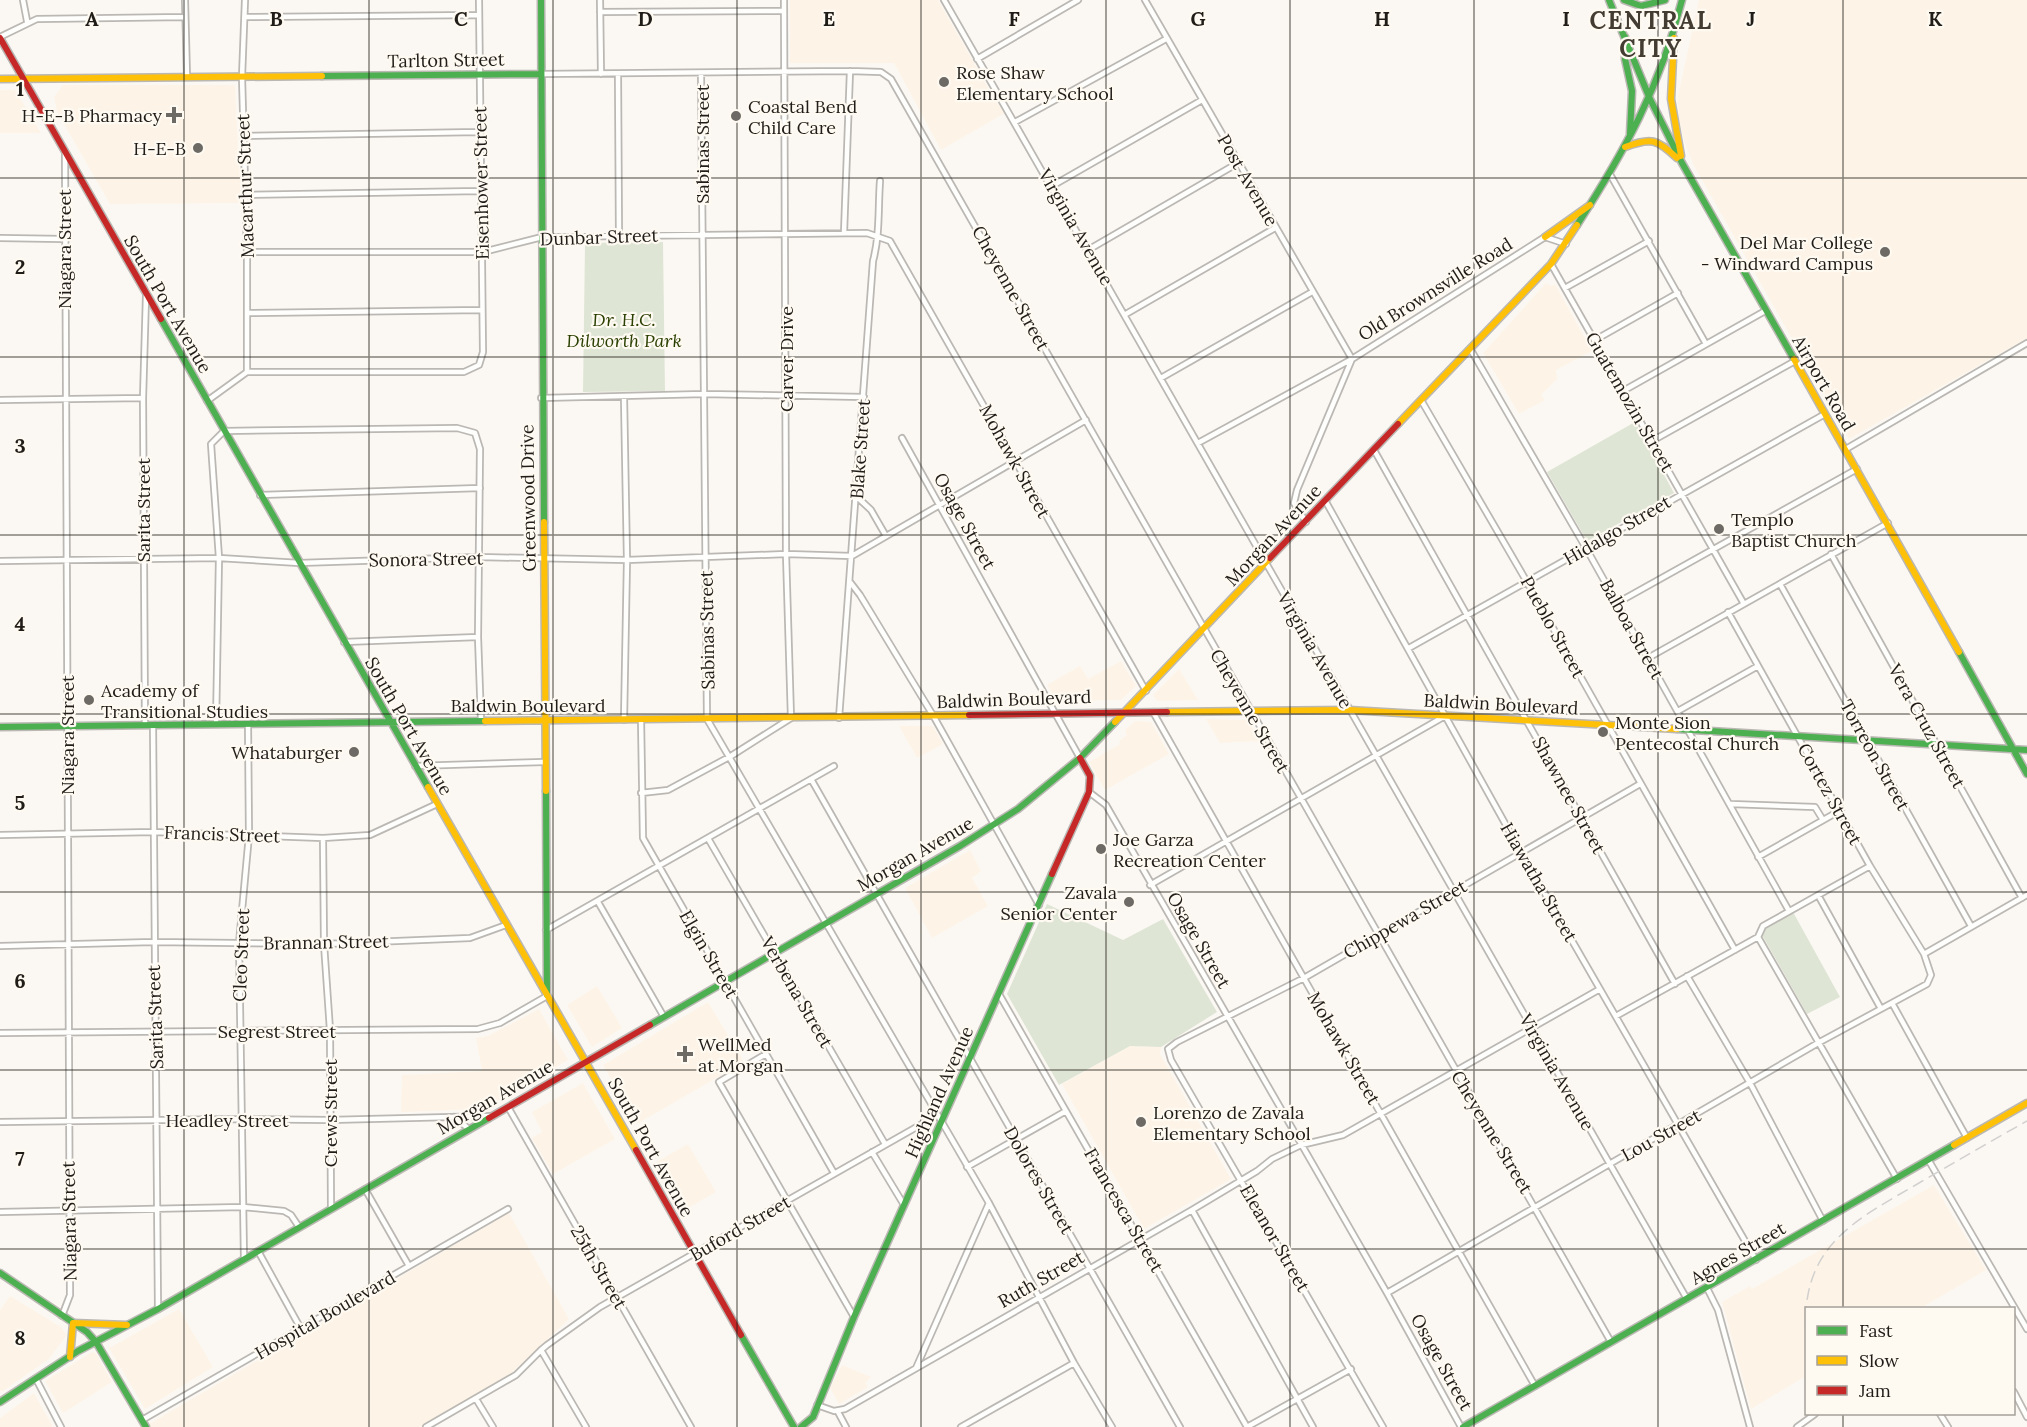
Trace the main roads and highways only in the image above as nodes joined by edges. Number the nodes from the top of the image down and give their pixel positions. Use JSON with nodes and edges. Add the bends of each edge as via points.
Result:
{"nodes":[{"id":1,"x":541,"y":0,"type":"edge"},
{"id":2,"x":1609,"y":0,"type":"edge"},
{"id":3,"x":1624,"y":0,"type":"edge"},
{"id":4,"x":1665,"y":0,"type":"edge"},
{"id":5,"x":1682,"y":0,"type":"edge"},
{"id":6,"x":1674,"y":32,"type":"junction"},
{"id":7,"x":1625,"y":33,"type":"junction"},
{"id":8,"x":0,"y":38,"type":"edge"},
{"id":9,"x":541,"y":74,"type":"junction"},
{"id":10,"x":0,"y":79,"type":"edge"},
{"id":11,"x":23,"y":79,"type":"junction"},
{"id":12,"x":1650,"y":99,"type":"junction"},
{"id":13,"x":1630,"y":138,"type":"junction"},
{"id":14,"x":1626,"y":147,"type":"junction"},
{"id":15,"x":1682,"y":163,"type":"junction"},
{"id":16,"x":1593,"y":203,"type":"junction"},
{"id":17,"x":1545,"y":237,"type":"road end"},
{"id":18,"x":1125,"y":712,"type":"junction"},
{"id":19,"x":545,"y":720,"type":"junction"},
{"id":20,"x":390,"y":722,"type":"junction"},
{"id":21,"x":0,"y":727,"type":"edge"},
{"id":22,"x":2013,"y":750,"type":"junction"},
{"id":23,"x":2027,"y":750,"type":"edge"},
{"id":24,"x":1080,"y":758,"type":"junction"},
{"id":25,"x":2027,"y":774,"type":"edge"},
{"id":26,"x":1089,"y":792,"type":"joint"},
{"id":27,"x":547,"y":996,"type":"junction"},
{"id":28,"x":586,"y":1062,"type":"junction"},
{"id":29,"x":2027,"y":1103,"type":"edge"},
{"id":30,"x":0,"y":1273,"type":"edge"},
{"id":31,"x":73,"y":1323,"type":"junction"},
{"id":32,"x":128,"y":1325,"type":"junction"},
{"id":33,"x":96,"y":1342,"type":"junction"},
{"id":34,"x":69,"y":1357,"type":"junction"},
{"id":35,"x":0,"y":1402,"type":"edge"},
{"id":36,"x":146,"y":1427,"type":"edge"},
{"id":37,"x":794,"y":1427,"type":"edge"},
{"id":38,"x":801,"y":1427,"type":"edge"},
{"id":39,"x":1462,"y":1427,"type":"edge"}],
"edges":[{"from":1,"to":9,"type":"main road","name":"Greenwood Drive"},
{"from":2,"to":7,"type":"main road","name":"Airport Road"},
{"from":3,"to":4,"type":"main road","via":[[1641,6]]},
{"from":5,"to":6,"type":"main road"},
{"from":6,"to":12,"type":"main road"},
{"from":6,"to":15,"type":"main road","via":[[1671,99]]},
{"from":7,"to":12,"type":"main road","name":"Airport Road"},
{"from":7,"to":13,"type":"main road","via":[[1625,59],[1632,91]]},
{"from":8,"to":11,"type":"main road","name":"South Port Avenue"},
{"from":9,"to":11,"type":"main road","name":"Tarlton Street"},
{"from":9,"to":19,"type":"main road","name":"Greenwood Drive"},
{"from":10,"to":11,"type":"main road","name":"Tarlton Street"},
{"from":11,"to":20,"type":"main road","name":"South Port Avenue"},
{"from":12,"to":13,"type":"main road","name":"Morgan Avenue"},
{"from":12,"to":15,"type":"main road","name":"Airport Road"},
{"from":13,"to":14,"type":"main road","name":"Morgan Avenue"},
{"from":14,"to":15,"type":"main road","via":[[1651,138]]},
{"from":14,"to":16,"type":"main road","name":"Morgan Avenue"},
{"from":15,"to":22,"type":"main road","name":"Airport Road"},
{"from":16,"to":17,"type":"main road"},
{"from":16,"to":18,"type":"main road","name":"Morgan Avenue","via":[[1551,264]]},
{"from":18,"to":19,"type":"main road","name":"Baldwin Boulevard"},
{"from":18,"to":22,"type":"main road","name":"Baldwin Boulevard","via":[[1349,710]]},
{"from":18,"to":24,"type":"main road","name":"Morgan Avenue"},
{"from":19,"to":20,"type":"main road","name":"Baldwin Boulevard"},
{"from":19,"to":27,"type":"main road","name":"Greenwood Drive"},
{"from":20,"to":21,"type":"main road","name":"Baldwin Boulevard"},
{"from":20,"to":27,"type":"main road","name":"South Port Avenue"},
{"from":22,"to":23,"type":"main road","name":"Baldwin Boulevard"},
{"from":22,"to":25,"type":"main road","name":"Airport Road"},
{"from":24,"to":26,"type":"main road","name":"Osage Street","via":[[1090,776]]},
{"from":24,"to":28,"type":"main road","name":"Morgan Avenue","via":[[993,825]]},
{"from":26,"to":38,"type":"main road","name":"Highland Avenue","via":[[817,1405],[809,1422]]},
{"from":27,"to":28,"type":"main road","name":"South Port Avenue"},
{"from":28,"to":32,"type":"main road","name":"Morgan Avenue"},
{"from":28,"to":37,"type":"main road","name":"South Port Avenue"},
{"from":29,"to":39,"type":"main road","name":"Agnes Street"},
{"from":30,"to":31,"type":"main road"},
{"from":31,"to":32,"type":"main road"},
{"from":31,"to":33,"type":"main road"},
{"from":31,"to":34,"type":"main road"},
{"from":32,"to":33,"type":"main road","name":"Morgan Avenue"},
{"from":33,"to":34,"type":"main road","name":"Morgan Avenue"},
{"from":33,"to":36,"type":"main road"},
{"from":34,"to":35,"type":"main road","name":"Morgan Avenue"}]}
